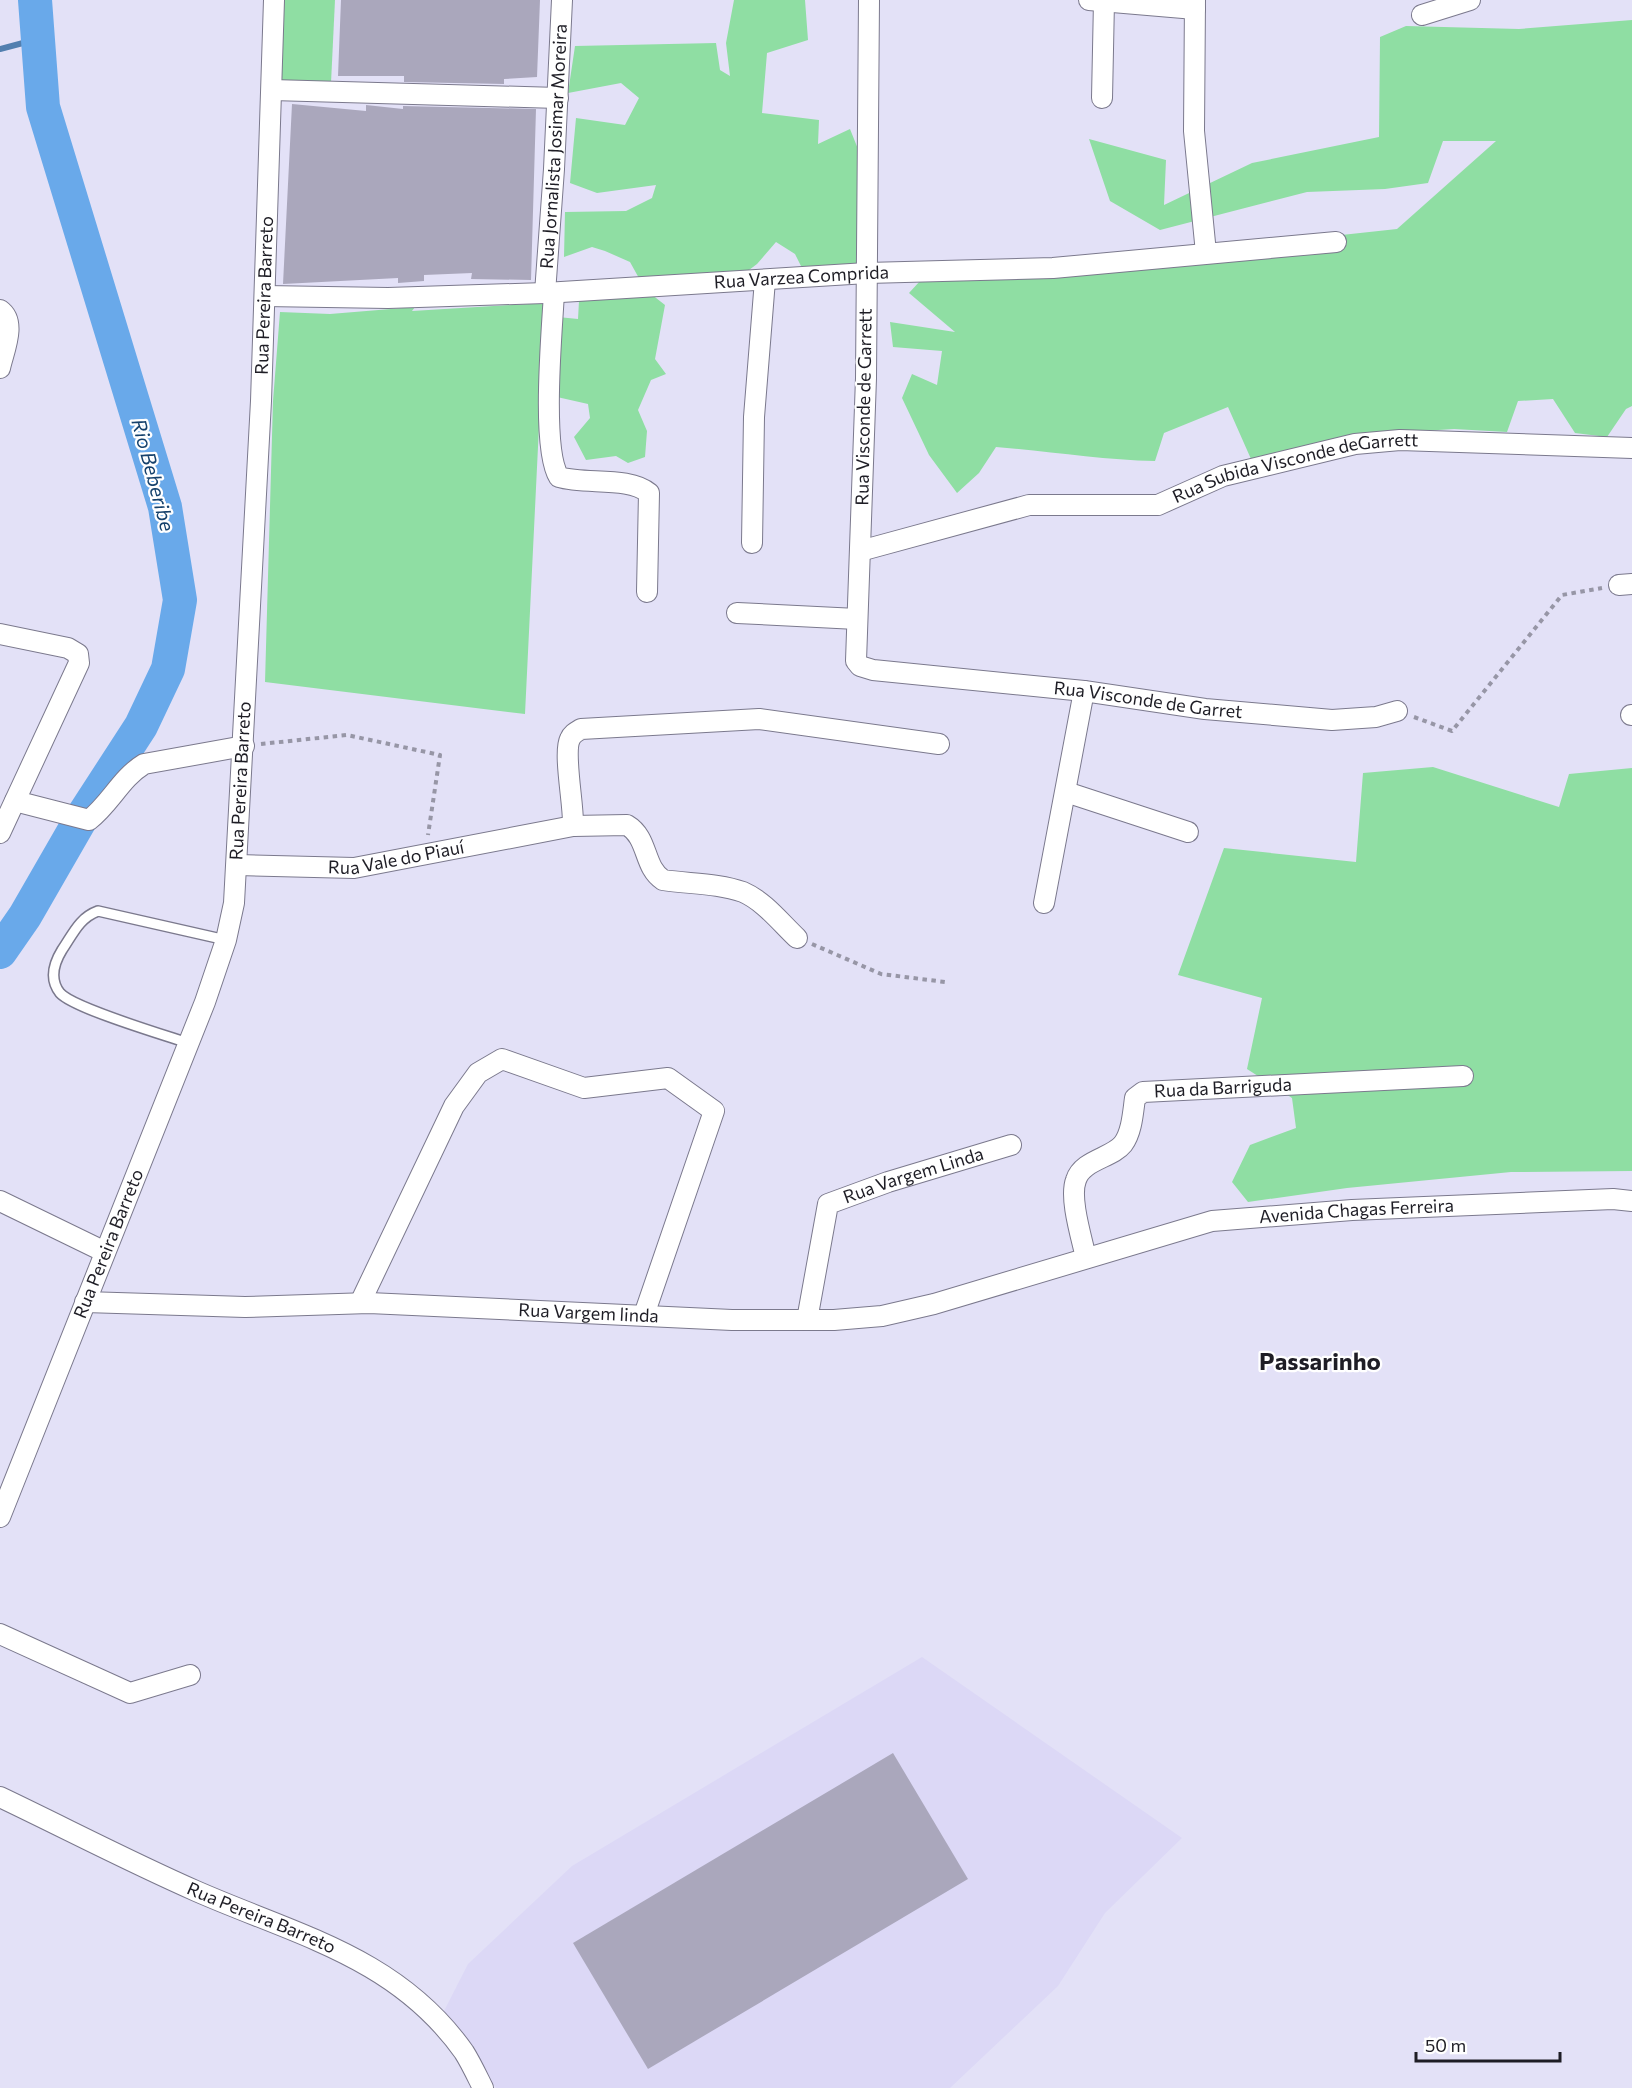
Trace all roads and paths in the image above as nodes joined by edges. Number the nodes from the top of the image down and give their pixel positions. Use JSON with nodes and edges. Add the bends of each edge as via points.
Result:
{"nodes":[{"id":1,"x":274,"y":0,"type":"edge"},
{"id":2,"x":562,"y":0,"type":"edge"},
{"id":3,"x":869,"y":0,"type":"edge"},
{"id":4,"x":1470,"y":0,"type":"edge"},
{"id":5,"x":1096,"y":1,"type":"edge"},
{"id":6,"x":1195,"y":4,"type":"edge"},
{"id":7,"x":1422,"y":15,"type":"dead end"},
{"id":8,"x":272,"y":90,"type":"junction"},
{"id":9,"x":558,"y":98,"type":"junction"},
{"id":10,"x":1102,"y":98,"type":"dead end"},
{"id":11,"x":1336,"y":242,"type":"dead end"},
{"id":12,"x":1206,"y":253,"type":"junction"},
{"id":13,"x":867,"y":273,"type":"junction"},
{"id":14,"x":765,"y":280,"type":"junction"},
{"id":15,"x":550,"y":293,"type":"junction"},
{"id":16,"x":265,"y":296,"type":"junction"},
{"id":17,"x":0,"y":309,"type":"edge"},
{"id":18,"x":0,"y":368,"type":"edge"},
{"id":19,"x":1632,"y":448,"type":"edge"},
{"id":20,"x":752,"y":543,"type":"dead end"},
{"id":21,"x":860,"y":551,"type":"junction"},
{"id":22,"x":1626,"y":584,"type":"edge"},
{"id":23,"x":647,"y":592,"type":"dead end"},
{"id":24,"x":737,"y":613,"type":"dead end"},
{"id":25,"x":857,"y":619,"type":"junction"},
{"id":26,"x":0,"y":634,"type":"edge"},
{"id":27,"x":899,"y":673,"type":"joint"},
{"id":28,"x":1084,"y":691,"type":"junction"},
{"id":29,"x":1397,"y":711,"type":"joint"},
{"id":30,"x":939,"y":744,"type":"dead end"},
{"id":31,"x":244,"y":746,"type":"junction"},
{"id":32,"x":1066,"y":792,"type":"junction"},
{"id":33,"x":15,"y":801,"type":"junction"},
{"id":34,"x":573,"y":826,"type":"junction"},
{"id":35,"x":1188,"y":832,"type":"dead end"},
{"id":36,"x":0,"y":833,"type":"edge"},
{"id":37,"x":425,"y":854,"type":"junction"},
{"id":38,"x":238,"y":865,"type":"junction"},
{"id":39,"x":1044,"y":903,"type":"dead end"},
{"id":40,"x":797,"y":938,"type":"joint"},
{"id":41,"x":226,"y":940,"type":"junction"},
{"id":42,"x":945,"y":982,"type":"dead end"},
{"id":43,"x":188,"y":1043,"type":"junction"},
{"id":44,"x":1463,"y":1076,"type":"dead end"},
{"id":45,"x":1011,"y":1145,"type":"dead end"},
{"id":46,"x":0,"y":1201,"type":"edge"},
{"id":47,"x":1632,"y":1201,"type":"edge"},
{"id":48,"x":105,"y":1251,"type":"junction"},
{"id":49,"x":1086,"y":1258,"type":"junction"},
{"id":50,"x":85,"y":1302,"type":"junction"},
{"id":51,"x":360,"y":1303,"type":"junction"},
{"id":52,"x":644,"y":1315,"type":"junction"},
{"id":53,"x":807,"y":1320,"type":"junction"},
{"id":54,"x":0,"y":1518,"type":"edge"},
{"id":55,"x":0,"y":1634,"type":"edge"},
{"id":56,"x":190,"y":1675,"type":"dead end"},
{"id":57,"x":0,"y":1797,"type":"edge"},
{"id":58,"x":483,"y":2088,"type":"edge"}],
"edges":[{"from":1,"to":8,"type":"street","name":"Rua Pereira Barreto"},
{"from":2,"to":9,"type":"street","name":"Rua Jornalista Josimar Moreira"},
{"from":3,"to":13,"type":"street","name":"Rua Visconde de Garrett"},
{"from":4,"to":7,"type":"street"},
{"from":5,"to":6,"type":"street"},
{"from":5,"to":10,"type":"street"},
{"from":6,"to":12,"type":"street","via":[[1195,152]]},
{"from":8,"to":9,"type":"street"},
{"from":8,"to":16,"type":"street","name":"Rua Pereira Barreto"},
{"from":9,"to":15,"type":"street","name":"Rua Jornalista Josimar Moreira"},
{"from":11,"to":12,"type":"street","name":"Rua Varzea Comprida"},
{"from":12,"to":13,"type":"street","name":"Rua Varzea Comprida","via":[[1053,268]]},
{"from":13,"to":14,"type":"street","name":"Rua Varzea Comprida"},
{"from":13,"to":21,"type":"street","name":"Rua Visconde de Garrett"},
{"from":14,"to":15,"type":"street","name":"Rua Varzea Comprida"},
{"from":14,"to":20,"type":"street","via":[[754,417]]},
{"from":15,"to":16,"type":"street","name":"Rua Varzea Comprida","via":[[388,298]]},
{"from":15,"to":23,"type":"street","name":"Rua Jornalista Josimar Moreira","via":[[551,461],[559,477],[571,481],[633,484],[649,493]]},
{"from":16,"to":31,"type":"street","name":"Rua Pereira Barreto"},
{"from":17,"to":18,"type":"street","via":[[8,317],[9,327]]},
{"from":19,"to":21,"type":"street","name":"Rua Subida Visconde deGarrett","via":[[1400,440],[1355,444],[1223,476],[1158,505],[1029,505]]},
{"from":21,"to":25,"type":"street","name":"Rua Visconde de Garrett"},
{"from":22,"to":29,"type":"path","via":[[1562,595],[1452,731]]},
{"from":24,"to":25,"type":"street"},
{"from":25,"to":27,"type":"street","name":"Rua Visconde de Garrett","via":[[856,661],[873,670]]},
{"from":26,"to":33,"type":"street","via":[[68,648],[78,654],[79,663]]},
{"from":27,"to":28,"type":"street","name":"Rua Visconde de Garret"},
{"from":28,"to":29,"type":"street","name":"Rua Visconde de Garret","via":[[1205,709],[1332,720],[1376,717]]},
{"from":28,"to":32,"type":"street"},
{"from":30,"to":34,"type":"street","via":[[759,719],[581,729],[570,739],[567,749]]},
{"from":31,"to":33,"type":"street","via":[[144,764],[131,772],[101,811],[85,820]]},
{"from":31,"to":37,"type":"path","via":[[347,735],[440,755]]},
{"from":31,"to":38,"type":"street","name":"Rua Pereira Barreto"},
{"from":32,"to":35,"type":"street"},
{"from":32,"to":39,"type":"street"},
{"from":33,"to":36,"type":"street"},
{"from":34,"to":37,"type":"street","name":"Rua Vale do Piauí"},
{"from":34,"to":40,"type":"street","via":[[627,825],[640,837],[656,875],[663,880],[744,893],[761,903]]},
{"from":37,"to":38,"type":"street","name":"Rua Vale do Piauí","via":[[354,868]]},
{"from":38,"to":41,"type":"street","name":"Rua Pereira Barreto"},
{"from":40,"to":42,"type":"path","via":[[881,974]]},
{"from":41,"to":43,"type":"street","name":"Rua Pereira Barreto"},
{"from":41,"to":43,"type":"lane","via":[[98,911],[84,916],[54,962],[54,983],[61,994],[100,1013]]},
{"from":43,"to":48,"type":"street","name":"Rua Pereira Barreto"},
{"from":44,"to":49,"type":"street","name":"Rua da Barriguda","via":[[1143,1092],[1135,1098],[1123,1144],[1085,1167],[1076,1179],[1075,1200]]},
{"from":45,"to":53,"type":"street","name":"Rua Vargem Linda","via":[[828,1204]]},
{"from":46,"to":48,"type":"street"},
{"from":47,"to":49,"type":"street","name":"Avenida Chagas Ferreira","via":[[1352,1210],[1212,1221]]},
{"from":48,"to":50,"type":"street","name":"Rua Pereira Barreto"},
{"from":49,"to":53,"type":"street","name":"Rua Vargem linda","via":[[1003,1285],[882,1316]]},
{"from":50,"to":51,"type":"street","name":"Rua Vargem linda","via":[[244,1307]]},
{"from":50,"to":54,"type":"street","name":"Rua Pereira Barreto"},
{"from":51,"to":52,"type":"street","name":"Rua Vargem linda"},
{"from":51,"to":52,"type":"street","via":[[454,1106],[478,1073],[502,1059],[584,1088],[668,1078],[714,1111]]},
{"from":52,"to":53,"type":"street","name":"Rua Vargem linda"},
{"from":55,"to":56,"type":"street","via":[[130,1693]]},
{"from":57,"to":58,"type":"street","name":"Rua Pereira Barreto","via":[[197,1891],[373,1967],[433,2017],[464,2052]]}]}
